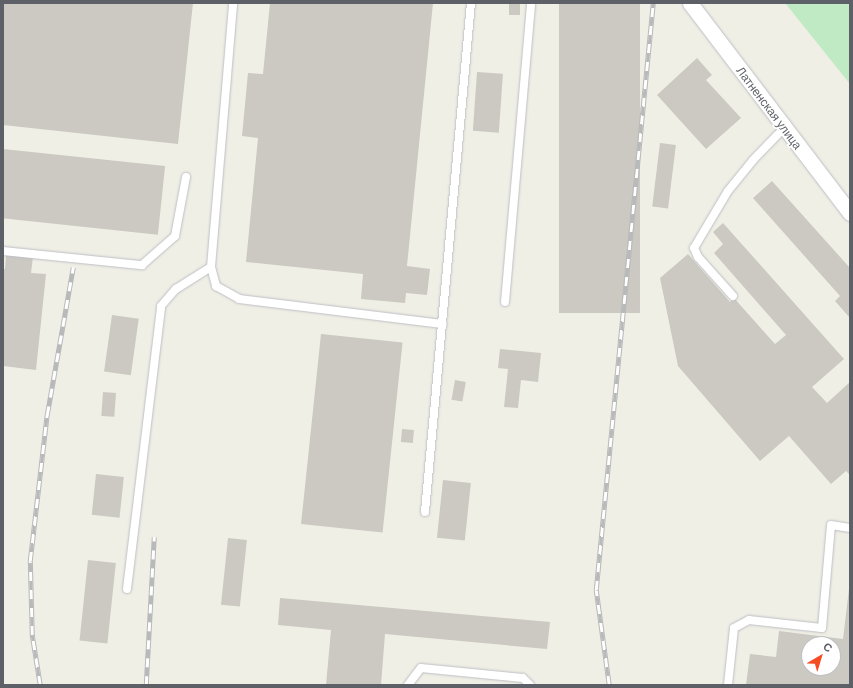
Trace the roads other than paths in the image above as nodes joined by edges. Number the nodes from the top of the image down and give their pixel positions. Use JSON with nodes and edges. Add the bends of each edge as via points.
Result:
{"nodes":[{"id":1,"x":233,"y":3,"type":"edge"},
{"id":2,"x":472,"y":3,"type":"edge"},
{"id":3,"x":531,"y":3,"type":"edge"},
{"id":4,"x":690,"y":3,"type":"edge"},
{"id":5,"x":784,"y":128,"type":"junction"},
{"id":6,"x":186,"y":177,"type":"dead end"},
{"id":7,"x":850,"y":213,"type":"edge"},
{"id":8,"x":3,"y":251,"type":"edge"},
{"id":9,"x":210,"y":267,"type":"junction"},
{"id":10,"x":733,"y":296,"type":"dead end"},
{"id":11,"x":506,"y":302,"type":"dead end"},
{"id":12,"x":442,"y":324,"type":"junction"},
{"id":13,"x":425,"y":512,"type":"dead end"},
{"id":14,"x":850,"y":528,"type":"edge"},
{"id":15,"x":127,"y":589,"type":"dead end"},
{"id":16,"x":408,"y":685,"type":"edge"},
{"id":17,"x":530,"y":685,"type":"edge"},
{"id":18,"x":728,"y":685,"type":"edge"}],
"edges":[{"from":1,"to":9,"type":"lane"},
{"from":2,"to":12,"type":"lane"},
{"from":3,"to":11,"type":"lane"},
{"from":4,"to":5,"type":"street","name":"Латненская улица"},
{"from":5,"to":7,"type":"street","name":"Латненская улица"},
{"from":5,"to":10,"type":"lane","via":[[728,191],[694,248],[698,257]]},
{"from":6,"to":8,"type":"lane","via":[[175,236],[142,265]]},
{"from":9,"to":12,"type":"lane","via":[[216,286],[239,298]]},
{"from":9,"to":15,"type":"lane","via":[[176,289],[161,306]]},
{"from":12,"to":13,"type":"lane"},
{"from":14,"to":18,"type":"lane","via":[[830,525],[822,628],[749,620],[734,628]]},
{"from":16,"to":17,"type":"lane","via":[[422,668],[523,678]]}]}
